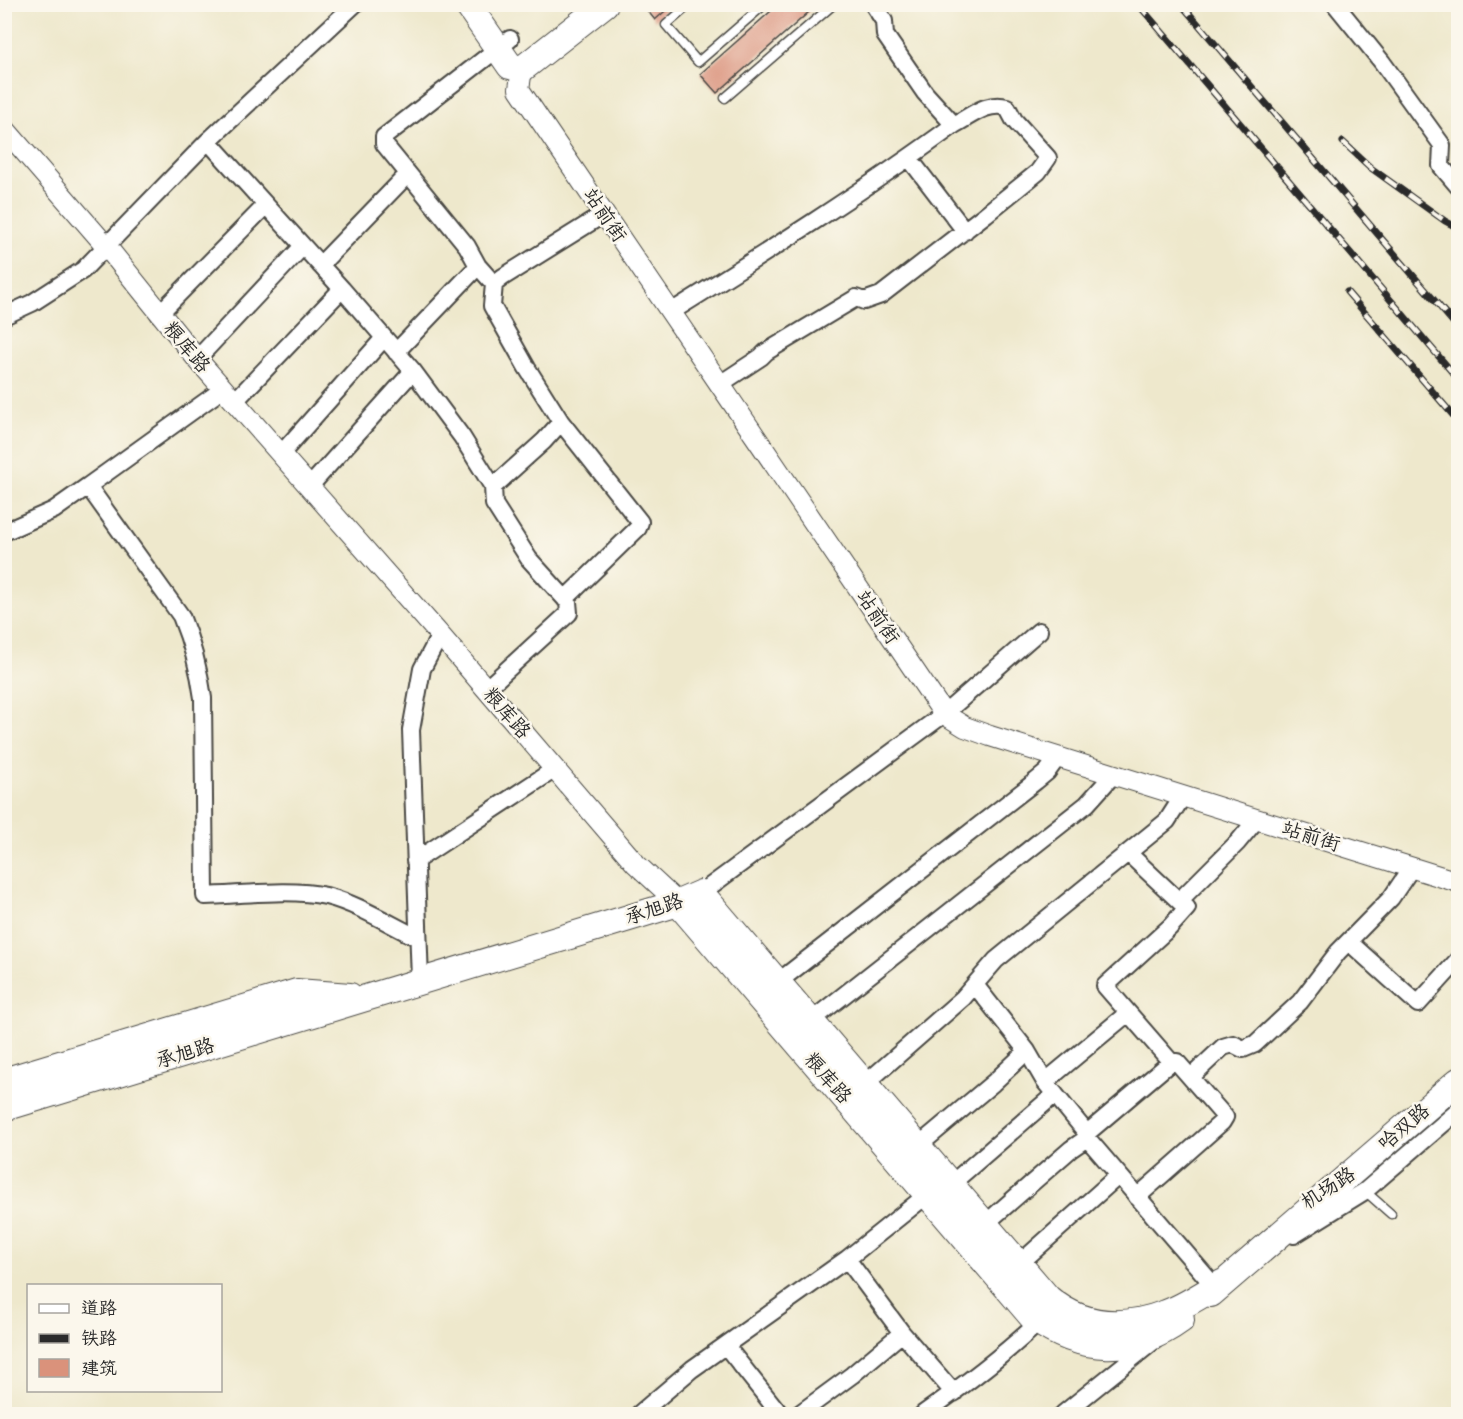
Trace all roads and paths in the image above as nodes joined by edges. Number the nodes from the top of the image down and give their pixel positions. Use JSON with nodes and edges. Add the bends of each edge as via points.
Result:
{"nodes":[{"id":1,"x":355,"y":4,"type":"edge"},
{"id":2,"x":467,"y":4,"type":"edge"},
{"id":3,"x":486,"y":4,"type":"edge"},
{"id":4,"x":605,"y":4,"type":"edge"},
{"id":5,"x":690,"y":4,"type":"edge"},
{"id":6,"x":765,"y":4,"type":"edge"},
{"id":7,"x":834,"y":4,"type":"edge"},
{"id":8,"x":873,"y":4,"type":"edge"},
{"id":9,"x":1335,"y":4,"type":"edge"},
{"id":10,"x":503,"y":44,"type":"junction"},
{"id":11,"x":522,"y":69,"type":"junction"},
{"id":12,"x":725,"y":98,"type":"dead end"},
{"id":13,"x":954,"y":125,"type":"junction"},
{"id":14,"x":4,"y":128,"type":"edge"},
{"id":15,"x":208,"y":141,"type":"junction"},
{"id":16,"x":909,"y":158,"type":"junction"},
{"id":17,"x":408,"y":174,"type":"junction"},
{"id":18,"x":1458,"y":186,"type":"edge"},
{"id":19,"x":266,"y":205,"type":"junction"},
{"id":20,"x":604,"y":214,"type":"junction"},
{"id":21,"x":965,"y":231,"type":"junction"},
{"id":22,"x":303,"y":246,"type":"junction"},
{"id":23,"x":107,"y":247,"type":"junction"},
{"id":24,"x":320,"y":265,"type":"junction"},
{"id":25,"x":478,"y":266,"type":"junction"},
{"id":26,"x":494,"y":284,"type":"junction"},
{"id":27,"x":342,"y":289,"type":"junction"},
{"id":28,"x":671,"y":312,"type":"junction"},
{"id":29,"x":159,"y":314,"type":"junction"},
{"id":30,"x":4,"y":316,"type":"edge"},
{"id":31,"x":384,"y":338,"type":"junction"},
{"id":32,"x":396,"y":352,"type":"junction"},
{"id":33,"x":197,"y":359,"type":"junction"},
{"id":34,"x":413,"y":371,"type":"junction"},
{"id":35,"x":720,"y":384,"type":"junction"},
{"id":36,"x":229,"y":395,"type":"junction"},
{"id":37,"x":561,"y":422,"type":"junction"},
{"id":38,"x":282,"y":454,"type":"junction"},
{"id":39,"x":88,"y":486,"type":"junction"},
{"id":40,"x":310,"y":486,"type":"junction"},
{"id":41,"x":493,"y":487,"type":"junction"},
{"id":42,"x":4,"y":532,"type":"edge"},
{"id":43,"x":565,"y":599,"type":"junction"},
{"id":44,"x":1039,"y":631,"type":"dead end"},
{"id":45,"x":440,"y":635,"type":"junction"},
{"id":46,"x":486,"y":689,"type":"junction"},
{"id":47,"x":944,"y":714,"type":"junction"},
{"id":48,"x":1058,"y":757,"type":"junction"},
{"id":49,"x":555,"y":769,"type":"junction"},
{"id":50,"x":1113,"y":775,"type":"junction"},
{"id":51,"x":1184,"y":796,"type":"junction"},
{"id":52,"x":1257,"y":819,"type":"junction"},
{"id":53,"x":1128,"y":853,"type":"junction"},
{"id":54,"x":415,"y":861,"type":"junction"},
{"id":55,"x":1412,"y":867,"type":"junction"},
{"id":56,"x":1458,"y":882,"type":"edge"},
{"id":57,"x":689,"y":898,"type":"junction"},
{"id":58,"x":1179,"y":902,"type":"junction"},
{"id":59,"x":418,"y":938,"type":"junction"},
{"id":60,"x":1349,"y":942,"type":"junction"},
{"id":61,"x":1458,"y":960,"type":"edge"},
{"id":62,"x":420,"y":980,"type":"junction"},
{"id":63,"x":778,"y":982,"type":"junction"},
{"id":64,"x":975,"y":985,"type":"junction"},
{"id":65,"x":365,"y":997,"type":"junction"},
{"id":66,"x":1128,"y":1013,"type":"junction"},
{"id":67,"x":811,"y":1021,"type":"junction"},
{"id":68,"x":1027,"y":1051,"type":"junction"},
{"id":69,"x":1171,"y":1062,"type":"junction"},
{"id":70,"x":1191,"y":1077,"type":"junction"},
{"id":71,"x":4,"y":1081,"type":"edge"},
{"id":72,"x":1458,"y":1081,"type":"edge"},
{"id":73,"x":865,"y":1084,"type":"junction"},
{"id":74,"x":1050,"y":1088,"type":"junction"},
{"id":75,"x":4,"y":1108,"type":"edge"},
{"id":76,"x":1458,"y":1111,"type":"edge"},
{"id":77,"x":1087,"y":1136,"type":"junction"},
{"id":78,"x":918,"y":1146,"type":"junction"},
{"id":79,"x":1119,"y":1175,"type":"junction"},
{"id":80,"x":1357,"y":1182,"type":"junction"},
{"id":81,"x":939,"y":1189,"type":"junction"},
{"id":82,"x":1137,"y":1197,"type":"junction"},
{"id":83,"x":1391,"y":1214,"type":"dead end"},
{"id":84,"x":985,"y":1224,"type":"junction"},
{"id":85,"x":847,"y":1258,"type":"junction"},
{"id":86,"x":1019,"y":1264,"type":"junction"},
{"id":87,"x":1227,"y":1279,"type":"junction"},
{"id":88,"x":1039,"y":1322,"type":"junction"},
{"id":89,"x":1172,"y":1326,"type":"junction"},
{"id":90,"x":902,"y":1333,"type":"junction"},
{"id":91,"x":726,"y":1346,"type":"junction"},
{"id":92,"x":954,"y":1393,"type":"junction"},
{"id":93,"x":639,"y":1414,"type":"edge"},
{"id":94,"x":780,"y":1414,"type":"edge"},
{"id":95,"x":799,"y":1414,"type":"edge"},
{"id":96,"x":923,"y":1414,"type":"edge"},
{"id":97,"x":1063,"y":1414,"type":"edge"}],
"edges":[{"from":1,"to":15,"type":"street"},
{"from":2,"to":10,"type":"main road"},
{"from":3,"to":10,"type":"main road"},
{"from":4,"to":11,"type":"main road"},
{"from":5,"to":6,"type":"lane","via":[[666,26],[698,62]]},
{"from":7,"to":12,"type":"lane"},
{"from":8,"to":13,"type":"street","via":[[884,21],[885,35],[925,93]]},
{"from":9,"to":18,"type":"street","via":[[1442,145],[1442,166]]},
{"from":10,"to":11,"type":"main road","via":[[515,47]]},
{"from":10,"to":17,"type":"street","via":[[384,137],[384,144]]},
{"from":11,"to":20,"type":"street","name":"站前街","via":[[519,89]]},
{"from":13,"to":16,"type":"street"},
{"from":13,"to":21,"type":"street","via":[[989,105],[1007,107],[1048,158],[1038,172]]},
{"from":14,"to":23,"type":"street","name":"粮库路"},
{"from":15,"to":19,"type":"street"},
{"from":15,"to":23,"type":"street"},
{"from":16,"to":21,"type":"street"},
{"from":16,"to":28,"type":"street"},
{"from":17,"to":24,"type":"street"},
{"from":17,"to":25,"type":"street","via":[[467,246]]},
{"from":19,"to":22,"type":"street"},
{"from":19,"to":29,"type":"street"},
{"from":20,"to":26,"type":"street"},
{"from":20,"to":28,"type":"street","name":"站前街"},
{"from":21,"to":35,"type":"street","via":[[881,295],[864,301],[856,298]]},
{"from":22,"to":24,"type":"street"},
{"from":22,"to":33,"type":"street"},
{"from":23,"to":29,"type":"street","name":"粮库路"},
{"from":23,"to":30,"type":"street","via":[[83,270]]},
{"from":24,"to":27,"type":"street"},
{"from":25,"to":26,"type":"street"},
{"from":25,"to":32,"type":"street"},
{"from":26,"to":37,"type":"street","via":[[492,306]]},
{"from":27,"to":31,"type":"street"},
{"from":27,"to":36,"type":"street"},
{"from":28,"to":35,"type":"street","name":"站前街"},
{"from":29,"to":33,"type":"street","name":"粮库路"},
{"from":31,"to":32,"type":"street"},
{"from":31,"to":38,"type":"street"},
{"from":32,"to":34,"type":"street"},
{"from":33,"to":36,"type":"street","name":"粮库路"},
{"from":34,"to":40,"type":"street"},
{"from":34,"to":41,"type":"street"},
{"from":35,"to":47,"type":"street","name":"站前街"},
{"from":36,"to":38,"type":"street","name":"粮库路"},
{"from":36,"to":39,"type":"street"},
{"from":37,"to":41,"type":"street"},
{"from":37,"to":43,"type":"street","via":[[640,522]]},
{"from":38,"to":40,"type":"street","name":"粮库路"},
{"from":39,"to":42,"type":"street","via":[[54,510]]},
{"from":39,"to":59,"type":"street","via":[[181,616],[191,640],[203,698],[205,896],[325,896]]},
{"from":40,"to":45,"type":"street","name":"粮库路"},
{"from":41,"to":43,"type":"street","via":[[494,504],[529,559]]},
{"from":43,"to":46,"type":"street","via":[[569,613]]},
{"from":44,"to":47,"type":"street"},
{"from":45,"to":46,"type":"street","name":"粮库路"},
{"from":45,"to":54,"type":"street","via":[[422,669],[411,730]]},
{"from":46,"to":49,"type":"street","name":"粮库路"},
{"from":47,"to":48,"type":"street","name":"站前街","via":[[965,728]]},
{"from":47,"to":57,"type":"street"},
{"from":48,"to":50,"type":"street","name":"站前街"},
{"from":48,"to":63,"type":"street","via":[[1036,781]]},
{"from":49,"to":54,"type":"street"},
{"from":49,"to":57,"type":"street","name":"粮库路","via":[[636,864]]},
{"from":50,"to":51,"type":"street","name":"站前街"},
{"from":50,"to":67,"type":"street","via":[[1087,804]]},
{"from":51,"to":52,"type":"street","name":"站前街"},
{"from":51,"to":53,"type":"street","via":[[1167,821]]},
{"from":52,"to":55,"type":"street","name":"站前街"},
{"from":52,"to":58,"type":"street"},
{"from":53,"to":58,"type":"street"},
{"from":53,"to":64,"type":"street","via":[[996,960]]},
{"from":54,"to":59,"type":"street"},
{"from":55,"to":56,"type":"street","name":"站前街"},
{"from":55,"to":60,"type":"street","via":[[1391,898]]},
{"from":57,"to":62,"type":"main road","name":"承旭路"},
{"from":57,"to":63,"type":"main road","name":"粮库路"},
{"from":57,"to":81,"type":"main road","name":"粮库路"},
{"from":58,"to":66,"type":"street","via":[[1187,908],[1105,986]]},
{"from":59,"to":62,"type":"street"},
{"from":60,"to":61,"type":"street","via":[[1418,1004]]},
{"from":60,"to":70,"type":"street","via":[[1300,1002],[1256,1044],[1243,1049],[1233,1044],[1223,1047]]},
{"from":62,"to":65,"type":"main road","name":"承旭路"},
{"from":63,"to":67,"type":"main road","name":"粮库路"},
{"from":64,"to":68,"type":"street"},
{"from":64,"to":73,"type":"street"},
{"from":65,"to":71,"type":"main road","name":"承旭路","via":[[297,992]]},
{"from":65,"to":75,"type":"main road","name":"承旭路"},
{"from":66,"to":69,"type":"street"},
{"from":66,"to":74,"type":"street"},
{"from":67,"to":73,"type":"main road","name":"粮库路"},
{"from":68,"to":74,"type":"street"},
{"from":68,"to":78,"type":"street"},
{"from":69,"to":70,"type":"street","via":[[1177,1062]]},
{"from":69,"to":77,"type":"street"},
{"from":70,"to":82,"type":"street","via":[[1225,1117]]},
{"from":72,"to":80,"type":"main road","name":"哈双路"},
{"from":73,"to":78,"type":"main road","name":"粮库路"},
{"from":74,"to":77,"type":"street"},
{"from":74,"to":81,"type":"street"},
{"from":76,"to":80,"type":"street","name":"机场路"},
{"from":77,"to":79,"type":"street"},
{"from":77,"to":84,"type":"street"},
{"from":78,"to":81,"type":"main road","name":"粮库路"},
{"from":79,"to":82,"type":"street"},
{"from":79,"to":86,"type":"street"},
{"from":80,"to":83,"type":"lane"},
{"from":80,"to":87,"type":"main road","name":"哈双路"},
{"from":81,"to":84,"type":"main road","name":"粮库路"},
{"from":81,"to":85,"type":"street"},
{"from":81,"to":88,"type":"main road","name":"粮库路"},
{"from":82,"to":87,"type":"street"},
{"from":84,"to":86,"type":"main road","name":"粮库路"},
{"from":85,"to":90,"type":"street"},
{"from":85,"to":91,"type":"street"},
{"from":86,"to":87,"type":"main road","name":"粮库路","via":[[1061,1309],[1090,1322],[1124,1323],[1168,1313]]},
{"from":87,"to":89,"type":"main road","name":"粮库路"},
{"from":88,"to":89,"type":"main road","name":"粮库路","via":[[1070,1339],[1092,1345],[1146,1339]]},
{"from":88,"to":92,"type":"street"},
{"from":89,"to":97,"type":"street"},
{"from":90,"to":92,"type":"street"},
{"from":90,"to":95,"type":"street"},
{"from":91,"to":93,"type":"street"},
{"from":91,"to":94,"type":"street"},
{"from":92,"to":96,"type":"street"}]}
